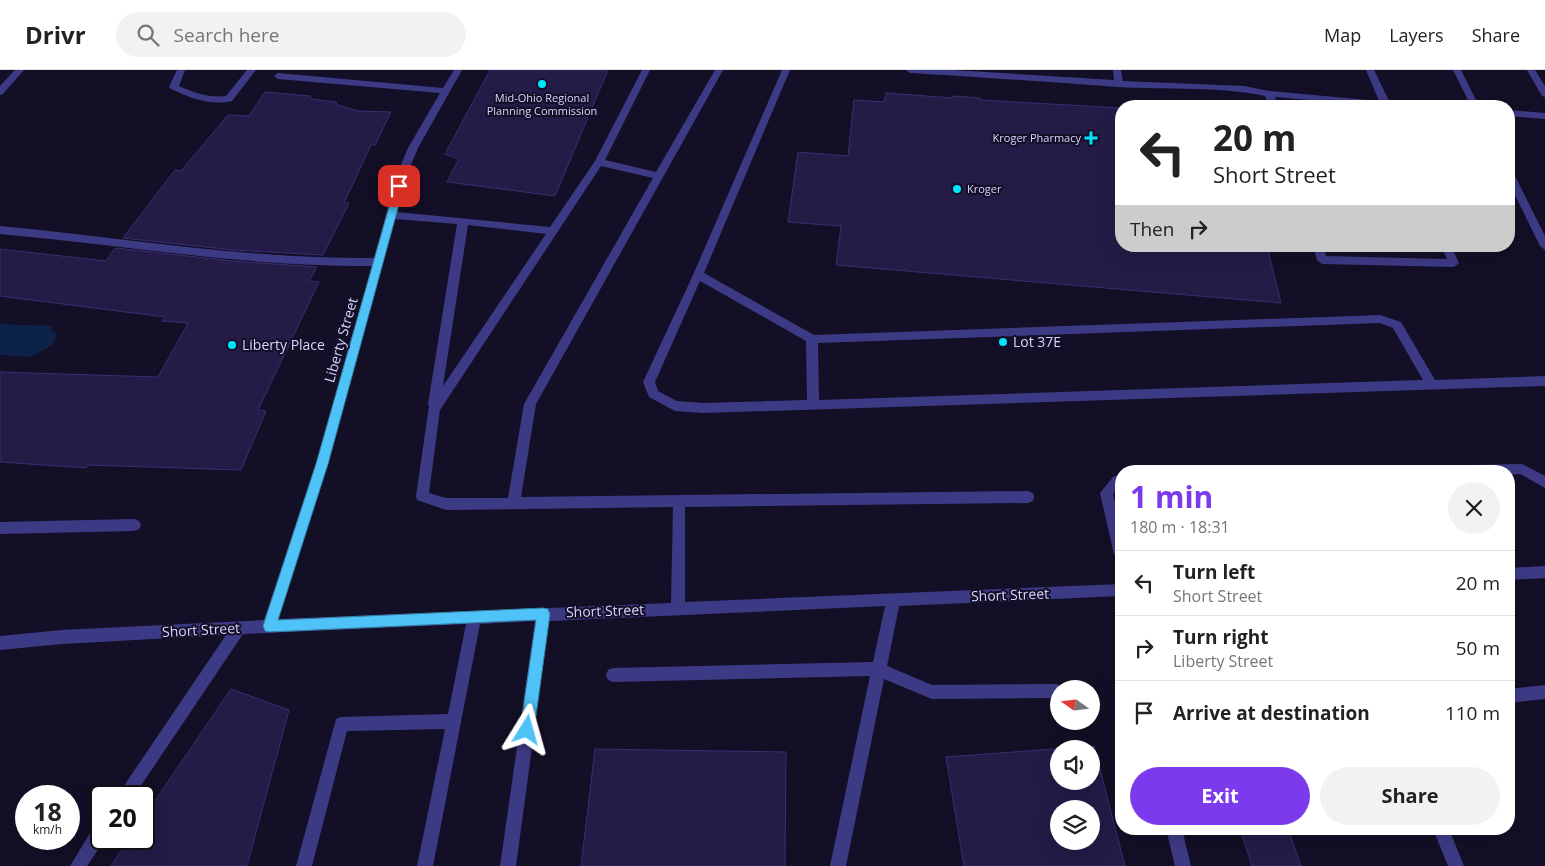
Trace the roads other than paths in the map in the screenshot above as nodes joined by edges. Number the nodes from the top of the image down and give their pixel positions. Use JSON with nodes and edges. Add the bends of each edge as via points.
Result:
{"nodes":[{"id":1,"x":20,"y":70,"type":"edge"},
{"id":2,"x":181,"y":70,"type":"edge"},
{"id":3,"x":252,"y":70,"type":"edge"},
{"id":4,"x":458,"y":70,"type":"edge"},
{"id":5,"x":646,"y":70,"type":"edge"},
{"id":6,"x":719,"y":70,"type":"edge"},
{"id":7,"x":786,"y":70,"type":"edge"},
{"id":8,"x":910,"y":70,"type":"edge"},
{"id":9,"x":1117,"y":70,"type":"edge"},
{"id":10,"x":1370,"y":70,"type":"edge"},
{"id":11,"x":1457,"y":70,"type":"edge"},
{"id":12,"x":1531,"y":70,"type":"edge"},
{"id":13,"x":278,"y":76,"type":"dead end"},
{"id":14,"x":1119,"y":84,"type":"junction"},
{"id":15,"x":445,"y":91,"type":"junction"},
{"id":16,"x":0,"y":92,"type":"edge"},
{"id":17,"x":1269,"y":94,"type":"junction"},
{"id":18,"x":1545,"y":94,"type":"edge"},
{"id":19,"x":1271,"y":100,"type":"edge"},
{"id":20,"x":1332,"y":100,"type":"edge"},
{"id":21,"x":1383,"y":100,"type":"edge"},
{"id":22,"x":1472,"y":100,"type":"edge"},
{"id":23,"x":1515,"y":114,"type":"edge"},
{"id":24,"x":1545,"y":116,"type":"edge"},
{"id":25,"x":599,"y":162,"type":"junction"},
{"id":26,"x":659,"y":176,"type":"junction"},
{"id":27,"x":1515,"y":186,"type":"edge"},
{"id":28,"x":391,"y":215,"type":"junction"},
{"id":29,"x":463,"y":221,"type":"junction"},
{"id":30,"x":0,"y":230,"type":"edge"},
{"id":31,"x":554,"y":231,"type":"junction"},
{"id":32,"x":1545,"y":246,"type":"edge"},
{"id":33,"x":1320,"y":252,"type":"edge"},
{"id":34,"x":1449,"y":252,"type":"edge"},
{"id":35,"x":378,"y":262,"type":"junction"},
{"id":36,"x":698,"y":275,"type":"junction"},
{"id":37,"x":812,"y":338,"type":"junction"},
{"id":38,"x":1545,"y":381,"type":"edge"},
{"id":39,"x":1432,"y":385,"type":"junction"},
{"id":40,"x":813,"y":405,"type":"junction"},
{"id":41,"x":434,"y":409,"type":"junction"},
{"id":42,"x":1515,"y":469,"type":"edge"},
{"id":43,"x":1115,"y":483,"type":"edge"},
{"id":44,"x":1545,"y":483,"type":"edge"},
{"id":45,"x":1028,"y":497,"type":"dead end"},
{"id":46,"x":679,"y":501,"type":"junction"},
{"id":47,"x":514,"y":503,"type":"junction"},
{"id":48,"x":134,"y":525,"type":"dead end"},
{"id":49,"x":0,"y":528,"type":"edge"},
{"id":50,"x":1115,"y":530,"type":"edge"},
{"id":51,"x":1545,"y":572,"type":"edge"},
{"id":52,"x":1515,"y":574,"type":"edge"},
{"id":53,"x":1115,"y":590,"type":"edge"},
{"id":54,"x":893,"y":600,"type":"junction"},
{"id":55,"x":678,"y":608,"type":"junction"},
{"id":56,"x":543,"y":614,"type":"junction"},
{"id":57,"x":474,"y":617,"type":"junction"},
{"id":58,"x":269,"y":626,"type":"junction"},
{"id":59,"x":239,"y":628,"type":"junction"},
{"id":60,"x":0,"y":644,"type":"edge"},
{"id":61,"x":878,"y":669,"type":"junction"},
{"id":62,"x":613,"y":675,"type":"dead end"},
{"id":63,"x":1050,"y":691,"type":"edge"},
{"id":64,"x":1545,"y":692,"type":"edge"},
{"id":65,"x":1515,"y":695,"type":"edge"},
{"id":66,"x":453,"y":721,"type":"junction"},
{"id":67,"x":132,"y":785,"type":"edge"},
{"id":68,"x":1175,"y":835,"type":"edge"},
{"id":69,"x":1443,"y":835,"type":"edge"},
{"id":70,"x":90,"y":848,"type":"edge"},
{"id":71,"x":78,"y":866,"type":"edge"},
{"id":72,"x":304,"y":866,"type":"edge"},
{"id":73,"x":425,"y":866,"type":"edge"},
{"id":74,"x":508,"y":866,"type":"edge"},
{"id":75,"x":838,"y":866,"type":"edge"},
{"id":76,"x":1183,"y":866,"type":"edge"},
{"id":77,"x":1456,"y":866,"type":"edge"}],
"edges":[{"from":1,"to":16,"type":"street"},
{"from":2,"to":3,"type":"street","via":[[174,87],[204,100],[215,101],[229,99]]},
{"from":4,"to":15,"type":"street","name":"Liberty Street"},
{"from":5,"to":25,"type":"street"},
{"from":6,"to":26,"type":"street"},
{"from":7,"to":36,"type":"street"},
{"from":8,"to":14,"type":"street"},
{"from":9,"to":14,"type":"street"},
{"from":10,"to":21,"type":"street"},
{"from":11,"to":22,"type":"street"},
{"from":12,"to":18,"type":"street"},
{"from":13,"to":15,"type":"street"},
{"from":14,"to":17,"type":"street","via":[[1197,85]]},
{"from":15,"to":28,"type":"street","name":"Liberty Street","via":[[413,148]]},
{"from":17,"to":19,"type":"street"},
{"from":17,"to":20,"type":"street"},
{"from":23,"to":24,"type":"street"},
{"from":25,"to":26,"type":"street"},
{"from":25,"to":31,"type":"street"},
{"from":26,"to":47,"type":"street","via":[[530,404]]},
{"from":27,"to":32,"type":"street"},
{"from":28,"to":29,"type":"street"},
{"from":28,"to":35,"type":"street","name":"Liberty Street"},
{"from":29,"to":31,"type":"street"},
{"from":29,"to":41,"type":"street"},
{"from":30,"to":35,"type":"street","via":[[271,260],[340,264]]},
{"from":31,"to":41,"type":"street"},
{"from":33,"to":34,"type":"street","via":[[1322,260],[1454,263]]},
{"from":35,"to":58,"type":"street","name":"Liberty Street","via":[[322,464]]},
{"from":36,"to":37,"type":"street"},
{"from":36,"to":40,"type":"street","via":[[649,382],[653,394],[675,406],[704,408]]},
{"from":37,"to":39,"type":"street","via":[[1380,319],[1397,325]]},
{"from":37,"to":40,"type":"street"},
{"from":38,"to":39,"type":"street"},
{"from":39,"to":40,"type":"street"},
{"from":41,"to":47,"type":"street","via":[[422,496],[446,504]]},
{"from":42,"to":44,"type":"street","via":[[1522,469]]},
{"from":43,"to":50,"type":"street","via":[[1106,493]]},
{"from":45,"to":46,"type":"street"},
{"from":46,"to":47,"type":"street"},
{"from":46,"to":55,"type":"street"},
{"from":48,"to":49,"type":"street"},
{"from":51,"to":52,"type":"street"},
{"from":53,"to":54,"type":"street","name":"Short Street"},
{"from":54,"to":55,"type":"street","name":"Short Street"},
{"from":54,"to":61,"type":"street"},
{"from":55,"to":56,"type":"street","name":"Short Street"},
{"from":56,"to":57,"type":"street","name":"Short Street"},
{"from":56,"to":74,"type":"street"},
{"from":57,"to":58,"type":"street","name":"Short Street"},
{"from":57,"to":66,"type":"street"},
{"from":58,"to":59,"type":"street","name":"Short Street"},
{"from":59,"to":60,"type":"street","name":"Short Street","via":[[62,637]]},
{"from":59,"to":67,"type":"street"},
{"from":61,"to":62,"type":"street"},
{"from":61,"to":63,"type":"street","via":[[932,692]]},
{"from":61,"to":75,"type":"street"},
{"from":64,"to":65,"type":"street"},
{"from":66,"to":72,"type":"street","via":[[341,724]]},
{"from":66,"to":73,"type":"street"},
{"from":68,"to":76,"type":"street"},
{"from":69,"to":77,"type":"street"},
{"from":70,"to":71,"type":"street"}]}
